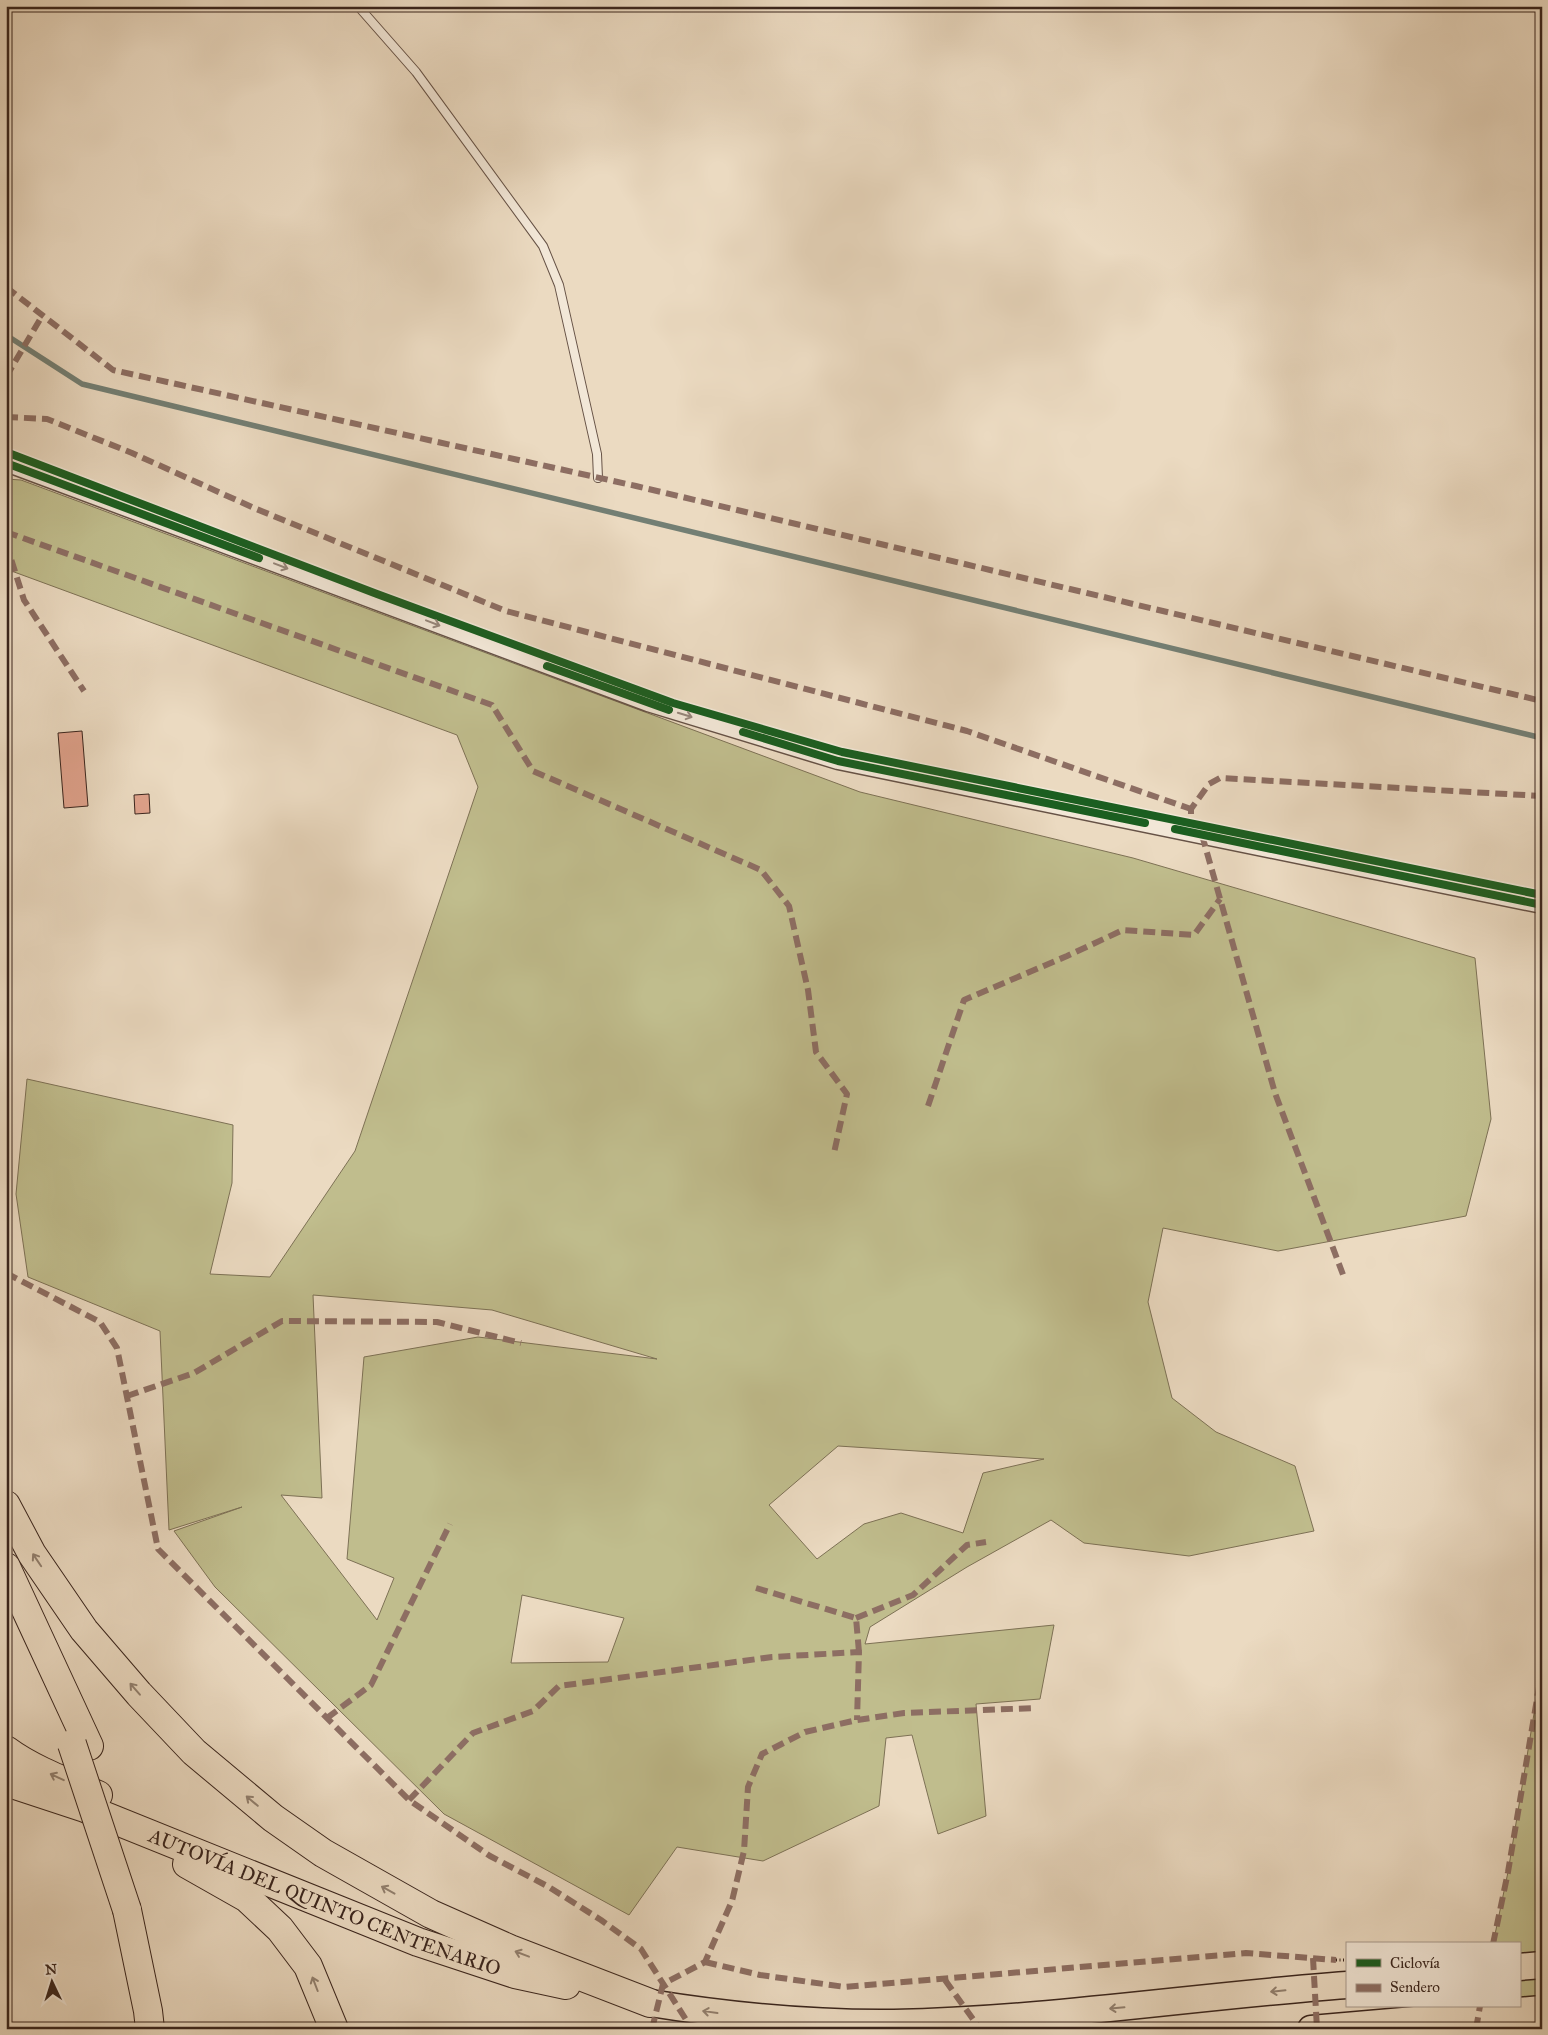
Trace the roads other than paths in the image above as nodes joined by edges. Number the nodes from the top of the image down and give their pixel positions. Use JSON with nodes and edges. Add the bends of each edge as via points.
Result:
{"nodes":[{"id":1,"x":358,"y":6,"type":"edge"},
{"id":2,"x":6,"y":463,"type":"edge"},
{"id":3,"x":598,"y":478,"type":"dead end"},
{"id":4,"x":1542,"y":905,"type":"edge"},
{"id":5,"x":6,"y":1505,"type":"edge"},
{"id":6,"x":6,"y":1567,"type":"edge"},
{"id":7,"x":6,"y":1601,"type":"edge"},
{"id":8,"x":80,"y":1745,"type":"junction"},
{"id":9,"x":6,"y":1750,"type":"edge"},
{"id":10,"x":6,"y":1782,"type":"edge"},
{"id":11,"x":6,"y":1796,"type":"edge"},
{"id":12,"x":306,"y":1896,"type":"junction"},
{"id":13,"x":134,"y":1910,"type":"junction"},
{"id":14,"x":1542,"y":1964,"type":"edge"},
{"id":15,"x":1520,"y":1967,"type":"edge"},
{"id":16,"x":1337,"y":1985,"type":"edge"},
{"id":17,"x":650,"y":2003,"type":"junction"},
{"id":18,"x":1542,"y":2009,"type":"edge"},
{"id":19,"x":1321,"y":2028,"type":"edge"},
{"id":20,"x":150,"y":2029,"type":"edge"},
{"id":21,"x":165,"y":2029,"type":"edge"},
{"id":22,"x":334,"y":2029,"type":"edge"}],
"edges":[{"from":1,"to":3,"type":"lane","via":[[416,72],[543,246],[559,285],[597,454]]},
{"from":2,"to":4,"type":"street","one_way":true,"via":[[648,703],[838,761]]},
{"from":17,"to":5,"type":"highway","one_way":true,"via":[[510,1949],[431,1914],[324,1853],[273,1818],[194,1752],[84,1630],[32,1554]]},
{"from":6,"to":8,"type":"highway"},
{"from":7,"to":8,"type":"highway"},
{"from":8,"to":13,"type":"highway","via":[[113,1816]]},
{"from":12,"to":9,"type":"highway","one_way":true},
{"from":10,"to":12,"type":"highway","name":"AUTOVÍA DEL QUINTO CENTENARIO","via":[[85,1808]]},
{"from":22,"to":11,"type":"highway","one_way":true,"via":[[308,1966],[280,1929],[247,1898],[178,1859],[72,1816]]},
{"from":12,"to":17,"type":"highway","name":"AUTOVÍA DEL QUINTO CENTENARIO","via":[[418,1942],[515,1974]]},
{"from":13,"to":20,"type":"highway"},
{"from":13,"to":21,"type":"highway","via":[[162,2002]]},
{"from":14,"to":15,"type":"highway"},
{"from":16,"to":17,"type":"highway","one_way":true,"via":[[1066,2013],[894,2023],[768,2018]]},
{"from":18,"to":19,"type":"highway"}]}
